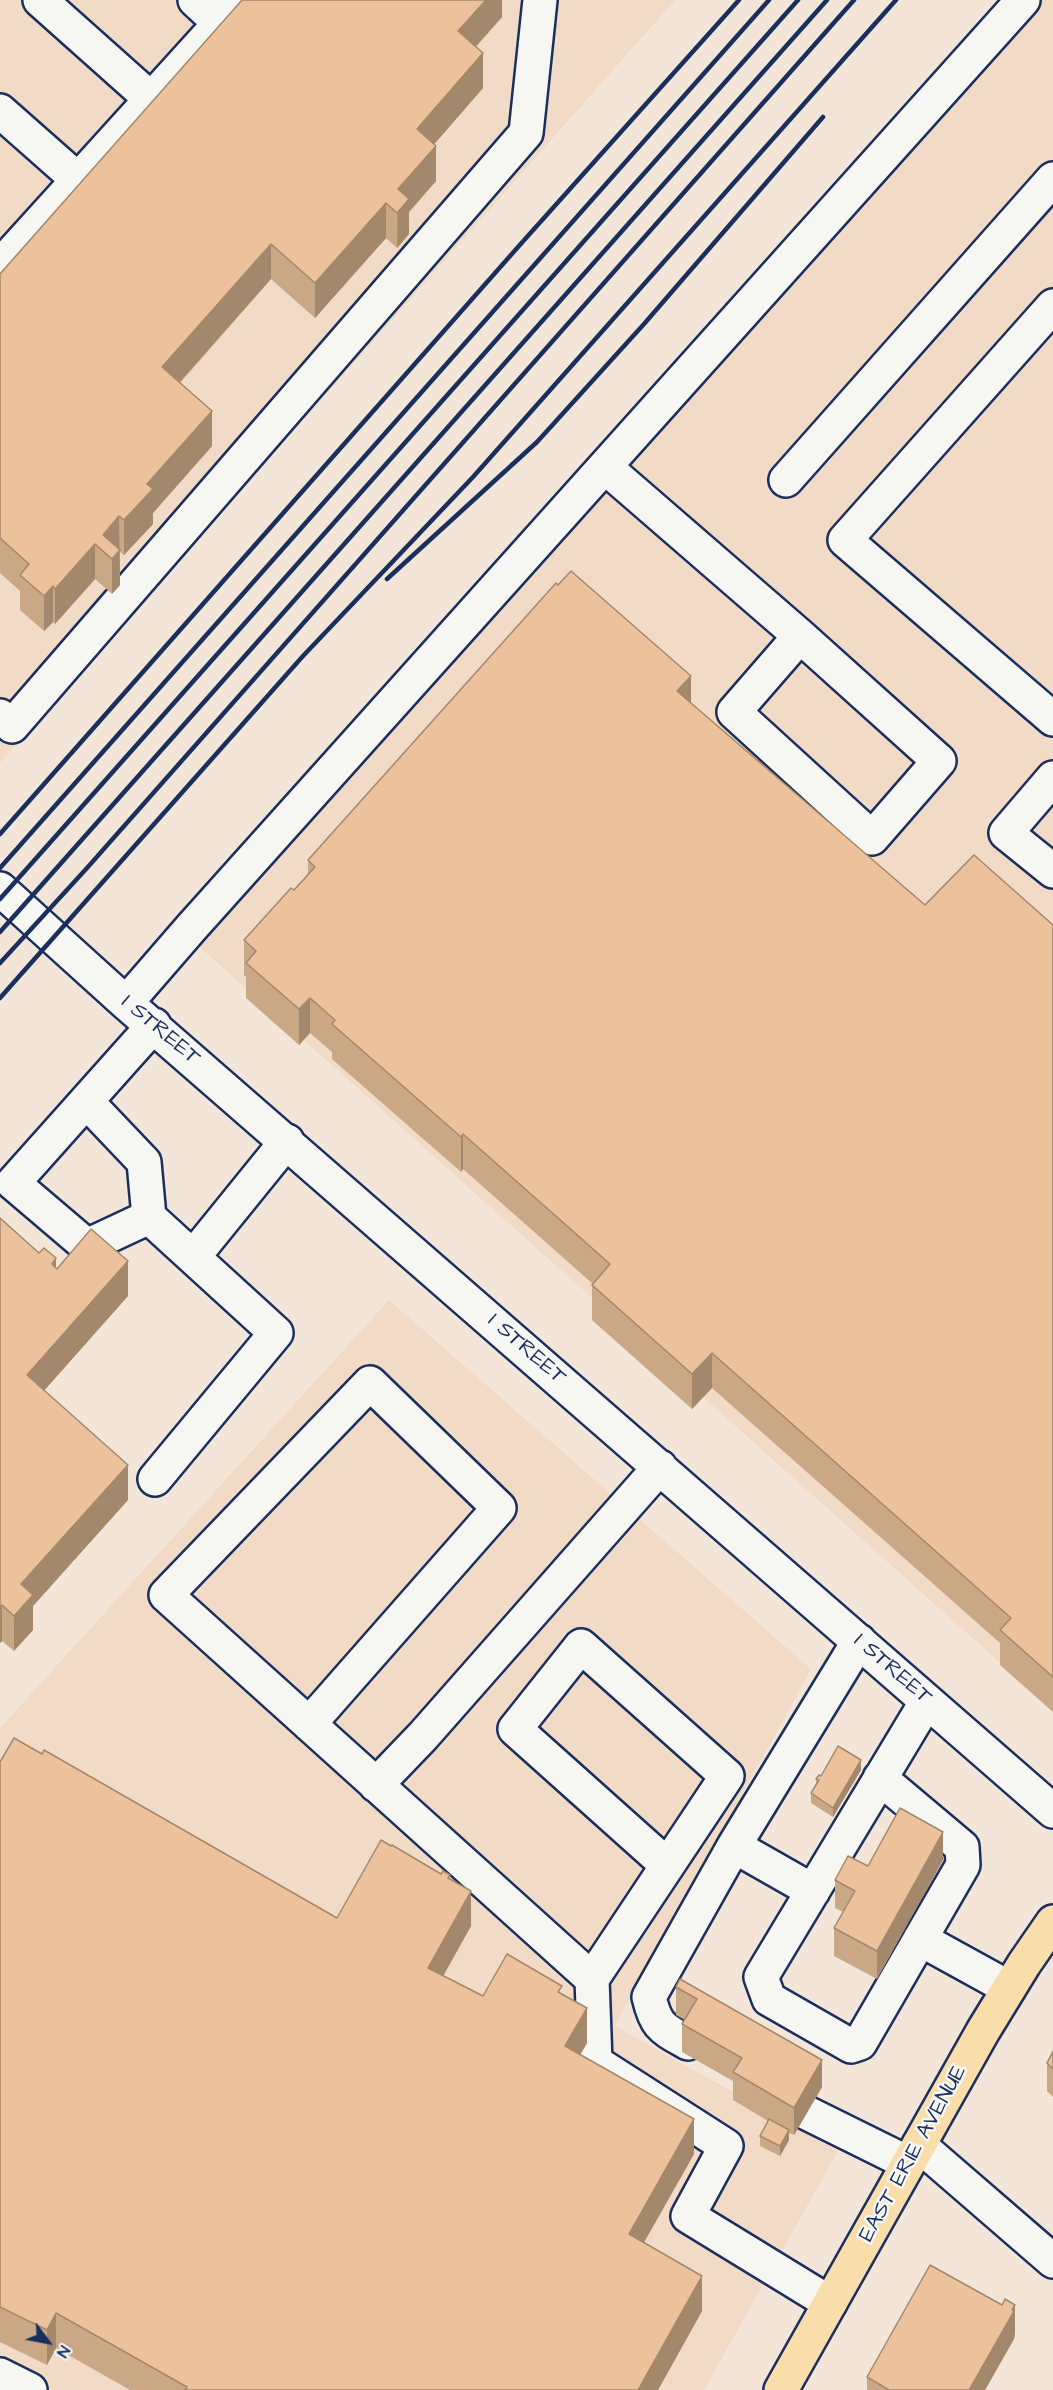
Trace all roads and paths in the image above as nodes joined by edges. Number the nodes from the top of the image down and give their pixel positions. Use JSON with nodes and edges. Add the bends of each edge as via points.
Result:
{"nodes":[{"id":1,"x":40,"y":0,"type":"edge"},
{"id":2,"x":195,"y":0,"type":"edge"},
{"id":3,"x":540,"y":0,"type":"edge"},
{"id":4,"x":1023,"y":0,"type":"edge"},
{"id":5,"x":230,"y":11,"type":"edge"},
{"id":6,"x":150,"y":99,"type":"junction"},
{"id":7,"x":0,"y":111,"type":"edge"},
{"id":8,"x":77,"y":179,"type":"junction"},
{"id":9,"x":1053,"y":179,"type":"edge"},
{"id":10,"x":0,"y":266,"type":"edge"},
{"id":11,"x":1053,"y":306,"type":"edge"},
{"id":12,"x":605,"y":467,"type":"junction"},
{"id":13,"x":786,"y":480,"type":"dead end"},
{"id":14,"x":800,"y":636,"type":"junction"},
{"id":15,"x":0,"y":716,"type":"edge"},
{"id":16,"x":1053,"y":719,"type":"edge"},
{"id":17,"x":1053,"y":778,"type":"edge"},
{"id":18,"x":1053,"y":871,"type":"edge"},
{"id":19,"x":0,"y":889,"type":"edge"},
{"id":20,"x":126,"y":1002,"type":"junction"},
{"id":21,"x":154,"y":1025,"type":"junction"},
{"id":22,"x":86,"y":1101,"type":"junction"},
{"id":23,"x":287,"y":1141,"type":"junction"},
{"id":24,"x":149,"y":1217,"type":"junction"},
{"id":25,"x":193,"y":1257,"type":"junction"},
{"id":26,"x":660,"y":1467,"type":"junction"},
{"id":27,"x":155,"y":1479,"type":"dead end"},
{"id":28,"x":859,"y":1641,"type":"junction"},
{"id":29,"x":927,"y":1701,"type":"junction"},
{"id":30,"x":309,"y":1724,"type":"junction"},
{"id":31,"x":880,"y":1778,"type":"junction"},
{"id":32,"x":376,"y":1785,"type":"junction"},
{"id":33,"x":1053,"y":1811,"type":"edge"},
{"id":34,"x":734,"y":1846,"type":"junction"},
{"id":35,"x":667,"y":1865,"type":"junction"},
{"id":36,"x":813,"y":1891,"type":"junction"},
{"id":37,"x":1053,"y":1922,"type":"edge"},
{"id":38,"x":920,"y":1939,"type":"junction"},
{"id":39,"x":592,"y":1978,"type":"junction"},
{"id":40,"x":1009,"y":1988,"type":"junction"},
{"id":41,"x":688,"y":2043,"type":"edge"},
{"id":42,"x":807,"y":2113,"type":"edge"},
{"id":43,"x":913,"y":2154,"type":"junction"},
{"id":44,"x":1052,"y":2256,"type":"edge"},
{"id":45,"x":830,"y":2303,"type":"junction"},
{"id":46,"x":0,"y":2375,"type":"edge"},
{"id":47,"x":788,"y":2388,"type":"edge"},
{"id":48,"x":30,"y":2390,"type":"edge"}],
"edges":[{"from":1,"to":6,"type":"street"},
{"from":2,"to":5,"type":"street"},
{"from":3,"to":15,"type":"street","via":[[526,133],[12,726]]},
{"from":4,"to":12,"type":"street"},
{"from":5,"to":6,"type":"street"},
{"from":6,"to":8,"type":"street"},
{"from":7,"to":8,"type":"street"},
{"from":8,"to":10,"type":"street"},
{"from":9,"to":13,"type":"street"},
{"from":11,"to":16,"type":"street","via":[[845,540]]},
{"from":12,"to":14,"type":"street"},
{"from":12,"to":20,"type":"street"},
{"from":14,"to":14,"type":"street","via":[[939,761],[872,838],[734,712]]},
{"from":17,"to":18,"type":"street","via":[[1006,832]]},
{"from":19,"to":20,"type":"street","name":"I STREET"},
{"from":20,"to":21,"type":"street","name":"I STREET"},
{"from":21,"to":22,"type":"street"},
{"from":21,"to":23,"type":"street","name":"I STREET"},
{"from":22,"to":24,"type":"street","via":[[144,1162]]},
{"from":22,"to":24,"type":"street","via":[[13,1183],[87,1246]]},
{"from":23,"to":25,"type":"street"},
{"from":23,"to":26,"type":"street","name":"I STREET"},
{"from":24,"to":25,"type":"street"},
{"from":25,"to":27,"type":"street","via":[[276,1333]]},
{"from":26,"to":28,"type":"street","name":"I STREET"},
{"from":26,"to":32,"type":"street"},
{"from":28,"to":29,"type":"street","name":"I STREET"},
{"from":28,"to":34,"type":"street"},
{"from":29,"to":31,"type":"street"},
{"from":29,"to":33,"type":"street","name":"I STREET"},
{"from":30,"to":30,"type":"street","via":[[166,1595],[370,1383],[499,1508]]},
{"from":30,"to":32,"type":"street"},
{"from":31,"to":36,"type":"street"},
{"from":31,"to":38,"type":"street","via":[[962,1847],[963,1865]]},
{"from":32,"to":39,"type":"street"},
{"from":34,"to":36,"type":"street"},
{"from":34,"to":41,"type":"street","via":[[649,1997],[654,2019]]},
{"from":35,"to":35,"type":"street","via":[[727,1776],[581,1646],[515,1729]]},
{"from":35,"to":39,"type":"street"},
{"from":36,"to":38,"type":"street","via":[[761,1977],[769,1999],[851,2046],[860,2043]]},
{"from":37,"to":40,"type":"main road","name":"EAST ERIE AVENUE"},
{"from":38,"to":40,"type":"street"},
{"from":39,"to":45,"type":"street","via":[[595,2062],[726,2146],[688,2216]]},
{"from":40,"to":43,"type":"main road","name":"EAST ERIE AVENUE"},
{"from":42,"to":43,"type":"street"},
{"from":43,"to":44,"type":"street"},
{"from":43,"to":45,"type":"main road","name":"EAST ERIE AVENUE"},
{"from":45,"to":47,"type":"main road","name":"EAST ERIE AVENUE"},
{"from":46,"to":48,"type":"street"}]}
